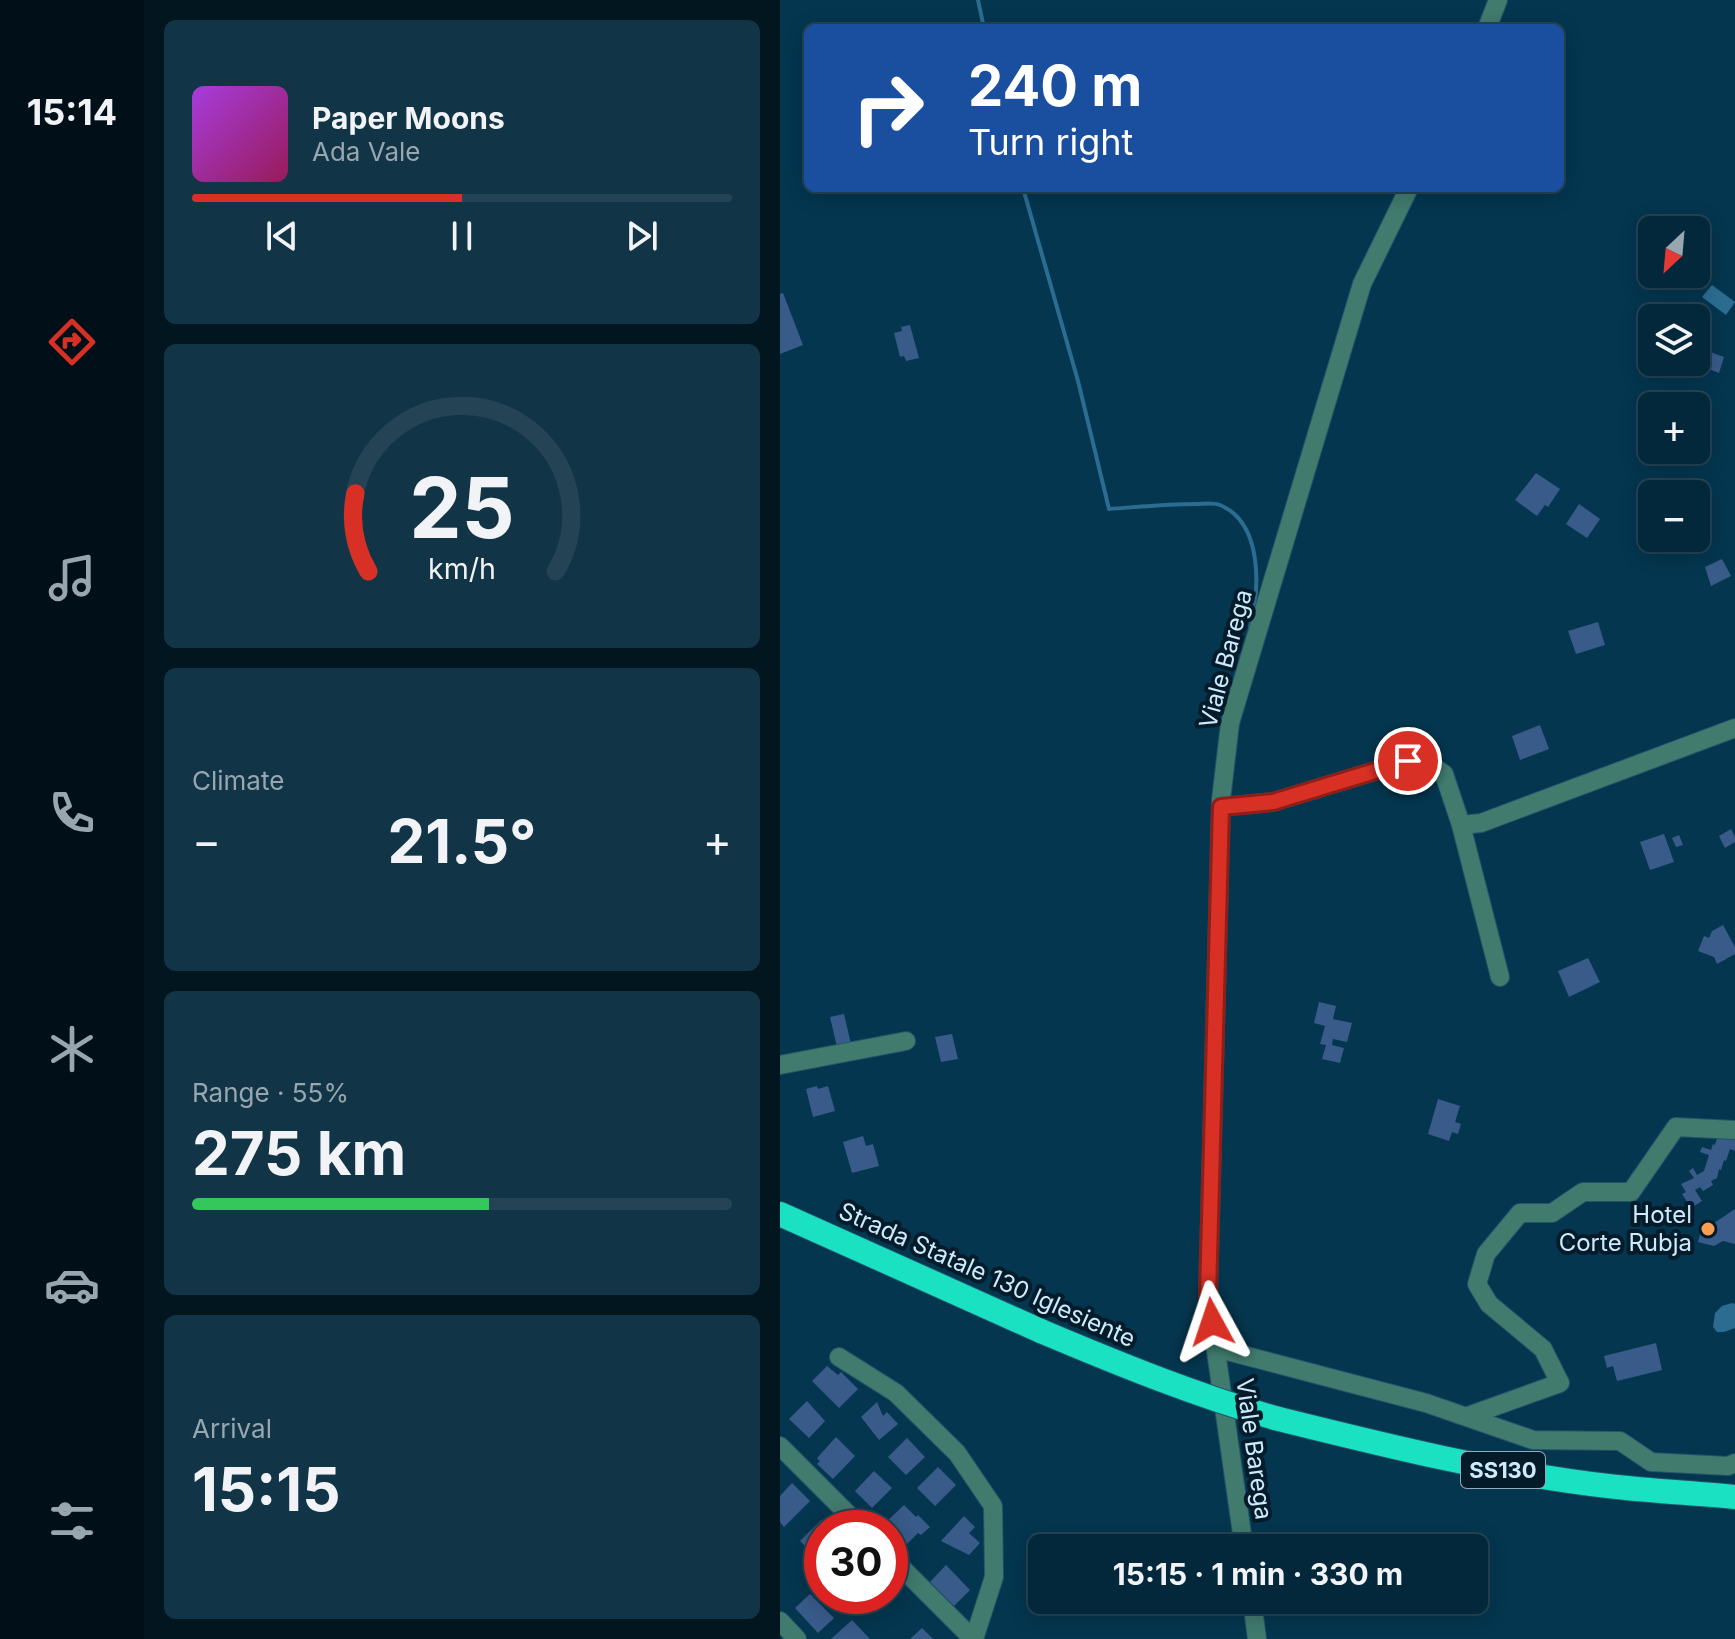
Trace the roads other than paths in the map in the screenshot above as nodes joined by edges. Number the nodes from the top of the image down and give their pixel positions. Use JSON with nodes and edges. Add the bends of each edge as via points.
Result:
{"nodes":[{"id":1,"x":1498,"y":0,"type":"edge"},
{"id":2,"x":1489,"y":24,"type":"edge"},
{"id":3,"x":1407,"y":192,"type":"edge"},
{"id":4,"x":1735,"y":728,"type":"edge"},
{"id":5,"x":1221,"y":807,"type":"junction"},
{"id":6,"x":1461,"y":825,"type":"junction"},
{"id":7,"x":1500,"y":977,"type":"dead end"},
{"id":8,"x":906,"y":1041,"type":"dead end"},
{"id":9,"x":780,"y":1065,"type":"edge"},
{"id":10,"x":1735,"y":1130,"type":"edge"},
{"id":11,"x":780,"y":1214,"type":"edge"},
{"id":12,"x":1216,"y":1348,"type":"junction"},
{"id":13,"x":839,"y":1357,"type":"dead end"},
{"id":14,"x":1468,"y":1416,"type":"junction"},
{"id":15,"x":780,"y":1446,"type":"edge"},
{"id":16,"x":1735,"y":1463,"type":"edge"},
{"id":17,"x":1735,"y":1497,"type":"edge"},
{"id":18,"x":844,"y":1510,"type":"edge"},
{"id":19,"x":1242,"y":1534,"type":"edge"},
{"id":20,"x":908,"y":1574,"type":"edge"},
{"id":21,"x":1254,"y":1614,"type":"edge"},
{"id":22,"x":780,"y":1621,"type":"edge"},
{"id":23,"x":797,"y":1639,"type":"edge"},
{"id":24,"x":973,"y":1639,"type":"edge"},
{"id":25,"x":1257,"y":1639,"type":"edge"}],
"edges":[{"from":1,"to":2,"type":"street"},
{"from":3,"to":5,"type":"street","name":"Viale Barega","via":[[1362,284],[1230,723]]},
{"from":4,"to":6,"type":"street","via":[[1481,823]]},
{"from":5,"to":6,"type":"street","via":[[1273,802],[1408,761],[1431,765],[1444,774]]},
{"from":5,"to":12,"type":"street","name":"Viale Barega","via":[[1208,1295]]},
{"from":6,"to":7,"type":"street"},
{"from":8,"to":9,"type":"street"},
{"from":10,"to":14,"type":"street","via":[[1676,1127],[1631,1192],[1583,1192],[1552,1213],[1520,1213],[1486,1254],[1477,1284],[1489,1304],[1543,1349],[1560,1383]]},
{"from":11,"to":17,"type":"highway","name":"Strada Statale 130 Iglesiente","number":"SS130","bridge":true,"via":[[1124,1367],[1275,1418],[1495,1469]]},
{"from":12,"to":14,"type":"street"},
{"from":12,"to":19,"type":"street","name":"Viale Barega"},
{"from":13,"to":24,"type":"street","via":[[896,1393],[957,1453],[993,1506],[994,1577]]},
{"from":14,"to":16,"type":"street","via":[[1533,1440],[1620,1441],[1651,1462]]},
{"from":15,"to":18,"type":"street"},
{"from":20,"to":24,"type":"street"},
{"from":21,"to":25,"type":"street"},
{"from":22,"to":23,"type":"street"}]}
